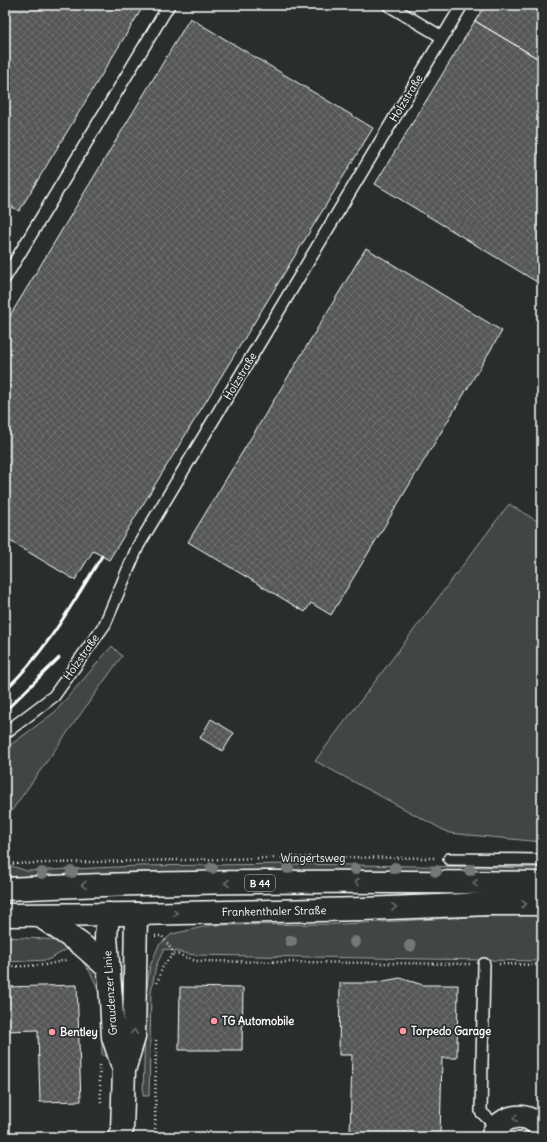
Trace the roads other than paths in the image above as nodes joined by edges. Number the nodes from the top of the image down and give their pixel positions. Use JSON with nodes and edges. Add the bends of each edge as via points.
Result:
{"nodes":[{"id":1,"x":169,"y":5,"type":"edge"},
{"id":2,"x":388,"y":5,"type":"edge"},
{"id":3,"x":462,"y":5,"type":"edge"},
{"id":4,"x":442,"y":37,"type":"junction"},
{"id":5,"x":5,"y":278,"type":"edge"},
{"id":6,"x":5,"y":733,"type":"edge"},
{"id":7,"x":449,"y":858,"type":"road end"},
{"id":8,"x":542,"y":860,"type":"edge"},
{"id":9,"x":542,"y":883,"type":"edge"},
{"id":10,"x":123,"y":884,"type":"junction"},
{"id":11,"x":5,"y":889,"type":"edge"},
{"id":12,"x":542,"y":904,"type":"edge"},
{"id":13,"x":108,"y":914,"type":"junction"},
{"id":14,"x":136,"y":914,"type":"junction"},
{"id":15,"x":5,"y":916,"type":"edge"},
{"id":16,"x":40,"y":916,"type":"junction"},
{"id":17,"x":484,"y":964,"type":"road end"},
{"id":18,"x":109,"y":969,"type":"junction"},
{"id":19,"x":124,"y":1070,"type":"junction"},
{"id":20,"x":494,"y":1132,"type":"edge"},
{"id":21,"x":542,"y":1132,"type":"edge"},
{"id":22,"x":119,"y":1137,"type":"edge"}],
"edges":[{"from":1,"to":5,"type":"lane"},
{"from":2,"to":4,"type":"lane"},
{"from":3,"to":4,"type":"lane","name":"Holzstraße"},
{"from":4,"to":6,"type":"lane","name":"Holzstraße","via":[[138,546],[105,624],[54,696]]},
{"from":7,"to":8,"type":"lane"},
{"from":9,"to":10,"type":"main road","number":"B 44","one_way":true},
{"from":10,"to":11,"type":"main road","number":"B 44","one_way":true},
{"from":10,"to":13,"type":"main road"},
{"from":10,"to":14,"type":"main road"},
{"from":14,"to":12,"type":"main road","name":"Frankenthaler Straße","one_way":true},
{"from":13,"to":14,"type":"main road","name":"Frankenthaler Straße"},
{"from":13,"to":16,"type":"main road","name":"Frankenthaler Straße"},
{"from":13,"to":18,"type":"main road","name":"Graudenzer Linie","via":[[106,937]]},
{"from":19,"to":14,"type":"main road","name":"Graudenzer Linie","one_way":true,"via":[[134,1037]]},
{"from":15,"to":16,"type":"main road","name":"Frankenthaler Straße"},
{"from":16,"to":18,"type":"main road","via":[[82,945]]},
{"from":17,"to":20,"type":"lane","via":[[481,1112]]},
{"from":18,"to":19,"type":"main road","name":"Graudenzer Linie","via":[[113,1037]]},
{"from":19,"to":22,"type":"main road","name":"Graudenzer Linie","via":[[122,1130]]},
{"from":21,"to":20,"type":"main road","one_way":true,"via":[[537,1124],[516,1116],[503,1121]]}]}
